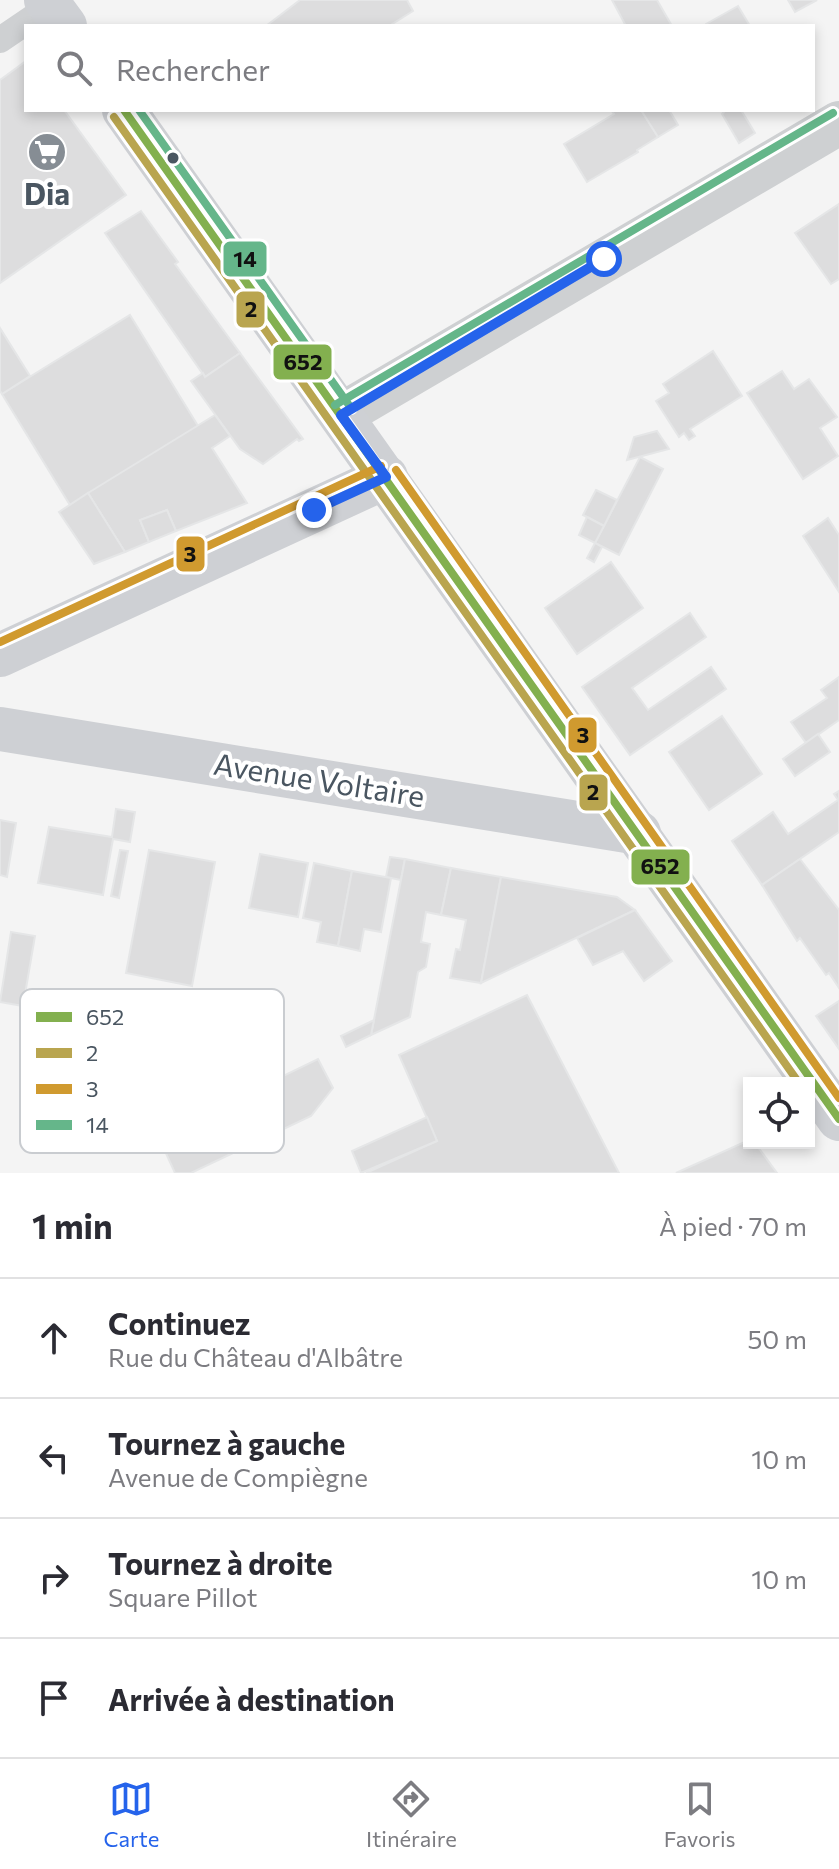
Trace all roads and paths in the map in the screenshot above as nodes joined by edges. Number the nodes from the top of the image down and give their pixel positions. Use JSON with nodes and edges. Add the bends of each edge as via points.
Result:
{"nodes":[{"id":1,"x":54,"y":11,"type":"edge"},
{"id":2,"x":30,"y":24,"type":"edge"},
{"id":3,"x":24,"y":27,"type":"edge"},
{"id":4,"x":0,"y":40,"type":"edge"},
{"id":5,"x":125,"y":112,"type":"edge"},
{"id":6,"x":839,"y":123,"type":"edge"},
{"id":7,"x":341,"y":415,"type":"junction"},
{"id":8,"x":386,"y":477,"type":"junction"},
{"id":9,"x":0,"y":655,"type":"edge"},
{"id":10,"x":0,"y":729,"type":"edge"},
{"id":11,"x":639,"y":833,"type":"junction"},
{"id":12,"x":839,"y":1119,"type":"edge"}],
"edges":[{"from":1,"to":2,"type":"lane"},
{"from":3,"to":4,"type":"lane"},
{"from":5,"to":7,"type":"main road"},
{"from":6,"to":7,"type":"street"},
{"from":7,"to":8,"type":"main road"},
{"from":8,"to":9,"type":"main road"},
{"from":8,"to":11,"type":"main road"},
{"from":10,"to":11,"type":"main road","name":"Avenue Voltaire"},
{"from":11,"to":12,"type":"main road"}]}
